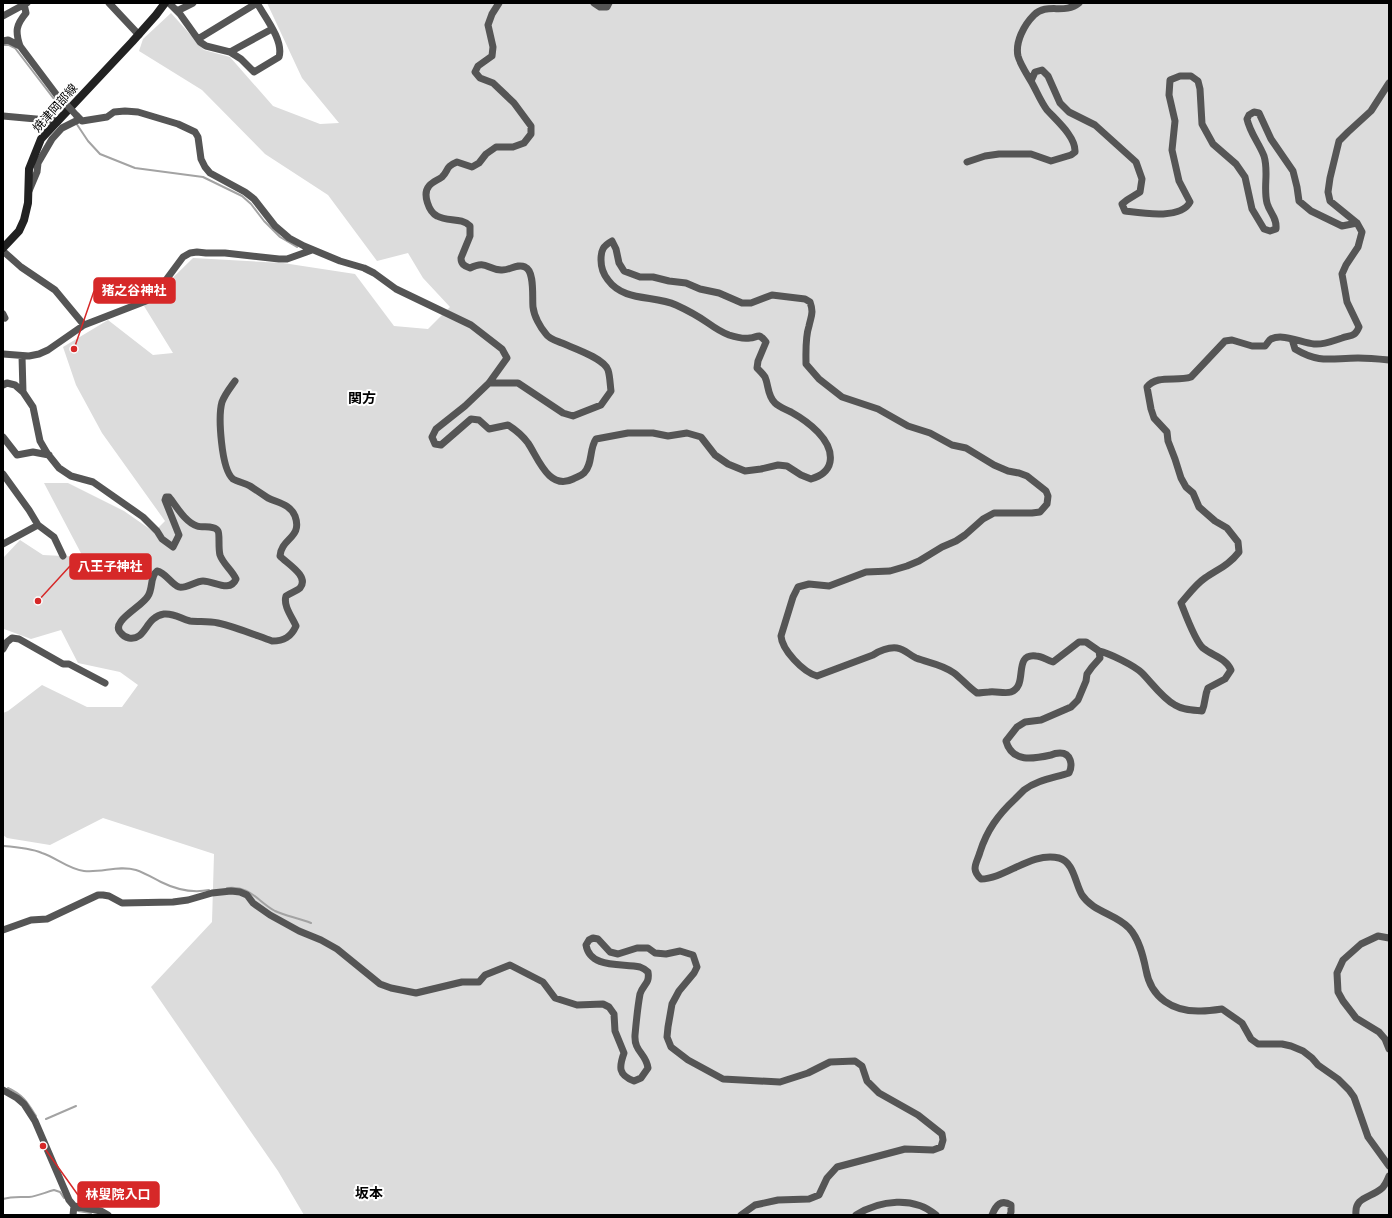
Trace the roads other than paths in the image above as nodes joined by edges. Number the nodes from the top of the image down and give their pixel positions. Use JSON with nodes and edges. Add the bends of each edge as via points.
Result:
{"nodes":[{"id":1,"x":109,"y":3,"type":"edge"},
{"id":2,"x":165,"y":3,"type":"edge"},
{"id":3,"x":169,"y":3,"type":"edge"},
{"id":4,"x":193,"y":3,"type":"edge"},
{"id":5,"x":257,"y":3,"type":"edge"},
{"id":6,"x":499,"y":3,"type":"edge"},
{"id":7,"x":594,"y":3,"type":"edge"},
{"id":8,"x":609,"y":3,"type":"edge"},
{"id":9,"x":1079,"y":3,"type":"edge"},
{"id":10,"x":26,"y":4,"type":"edge"},
{"id":11,"x":248,"y":5,"type":"edge"},
{"id":12,"x":177,"y":11,"type":"junction"},
{"id":13,"x":3,"y":16,"type":"edge"},
{"id":14,"x":272,"y":29,"type":"junction"},
{"id":15,"x":138,"y":35,"type":"junction"},
{"id":16,"x":198,"y":39,"type":"junction"},
{"id":17,"x":3,"y":41,"type":"edge"},
{"id":18,"x":20,"y":46,"type":"junction"},
{"id":19,"x":230,"y":52,"type":"junction"},
{"id":20,"x":1031,"y":81,"type":"junction"},
{"id":21,"x":1389,"y":83,"type":"edge"},
{"id":22,"x":3,"y":116,"type":"edge"},
{"id":23,"x":78,"y":117,"type":"junction"},
{"id":24,"x":58,"y":121,"type":"junction"},
{"id":25,"x":966,"y":162,"type":"dead end"},
{"id":26,"x":28,"y":193,"type":"junction"},
{"id":27,"x":1357,"y":223,"type":"junction"},
{"id":28,"x":3,"y":249,"type":"edge"},
{"id":29,"x":312,"y":250,"type":"junction"},
{"id":30,"x":84,"y":325,"type":"junction"},
{"id":31,"x":1292,"y":339,"type":"junction"},
{"id":32,"x":3,"y":354,"type":"edge"},
{"id":33,"x":22,"y":356,"type":"junction"},
{"id":34,"x":1389,"y":360,"type":"edge"},
{"id":35,"x":235,"y":381,"type":"dead end"},
{"id":36,"x":489,"y":383,"type":"junction"},
{"id":37,"x":3,"y":385,"type":"edge"},
{"id":38,"x":23,"y":392,"type":"junction"},
{"id":39,"x":3,"y":437,"type":"edge"},
{"id":40,"x":49,"y":455,"type":"junction"},
{"id":41,"x":3,"y":474,"type":"edge"},
{"id":42,"x":38,"y":525,"type":"junction"},
{"id":43,"x":3,"y":544,"type":"edge"},
{"id":44,"x":63,"y":556,"type":"dead end"},
{"id":45,"x":3,"y":649,"type":"edge"},
{"id":46,"x":1099,"y":650,"type":"junction"},
{"id":47,"x":106,"y":683,"type":"dead end"},
{"id":48,"x":3,"y":930,"type":"edge"},
{"id":49,"x":1389,"y":938,"type":"edge"},
{"id":50,"x":1389,"y":1049,"type":"edge"},
{"id":51,"x":3,"y":1090,"type":"edge"},
{"id":52,"x":1389,"y":1166,"type":"edge"},
{"id":53,"x":1389,"y":1176,"type":"edge"},
{"id":54,"x":74,"y":1206,"type":"junction"},
{"id":55,"x":73,"y":1215,"type":"edge"},
{"id":56,"x":108,"y":1215,"type":"edge"},
{"id":57,"x":741,"y":1215,"type":"edge"},
{"id":58,"x":856,"y":1215,"type":"edge"},
{"id":59,"x":936,"y":1215,"type":"edge"},
{"id":60,"x":992,"y":1215,"type":"edge"},
{"id":61,"x":1010,"y":1215,"type":"edge"},
{"id":62,"x":1356,"y":1215,"type":"edge"}],
"edges":[{"from":1,"to":15,"type":"street"},
{"from":2,"to":15,"type":"main road","name":"焼津岡部線"},
{"from":3,"to":12,"type":"street"},
{"from":4,"to":12,"type":"street"},
{"from":5,"to":11,"type":"street"},
{"from":5,"to":14,"type":"street"},
{"from":6,"to":36,"type":"street","via":[[488,25],[493,47],[492,56],[478,66],[475,72],[480,78],[493,83],[514,103],[531,126],[532,134],[524,143],[513,147],[496,147],[472,166],[457,162],[449,165],[443,176],[428,186],[426,200],[437,216],[466,222],[470,226],[470,236],[461,258],[464,266],[470,268],[478,264],[502,270],[516,266],[529,270],[533,308],[547,336],[601,360],[608,369],[611,391],[601,405],[573,416],[563,413],[518,383]]},
{"from":7,"to":8,"type":"street","via":[[600,7]]},
{"from":9,"to":20,"type":"street","via":[[1068,9],[1045,8],[1035,14],[1024,27],[1018,42],[1018,56]]},
{"from":10,"to":13,"type":"street"},
{"from":10,"to":18,"type":"street","via":[[26,13],[16,29]]},
{"from":11,"to":16,"type":"street"},
{"from":12,"to":16,"type":"street"},
{"from":14,"to":19,"type":"street"},
{"from":14,"to":19,"type":"street","via":[[278,39],[281,52],[279,57],[254,72]]},
{"from":15,"to":24,"type":"main road","name":"焼津岡部線"},
{"from":16,"to":19,"type":"street","via":[[206,46]]},
{"from":17,"to":18,"type":"street","via":[[8,40]]},
{"from":18,"to":23,"type":"street","bridge":true},
{"from":20,"to":25,"type":"street","via":[[1044,106],[1069,135],[1075,152],[1051,160],[1030,154],[1000,154]]},
{"from":20,"to":27,"type":"street","via":[[1035,72],[1042,70],[1048,76],[1060,103],[1069,112],[1095,125],[1136,162],[1142,179],[1140,192],[1122,204],[1125,211],[1150,215],[1168,213],[1179,210],[1190,202],[1179,181],[1172,150],[1175,121],[1169,95],[1170,80],[1180,76],[1191,76],[1198,81],[1200,89],[1202,124],[1213,144],[1236,164],[1245,177],[1252,209],[1264,229],[1270,232],[1276,229],[1276,222],[1264,193],[1267,173],[1264,156],[1247,119],[1254,112],[1259,113],[1271,139],[1293,171],[1299,201],[1311,211],[1342,226]]},
{"from":21,"to":27,"type":"street","via":[[1371,111],[1339,141],[1330,178],[1330,201]]},
{"from":22,"to":24,"type":"street"},
{"from":23,"to":26,"type":"street","via":[[52,139],[38,164]]},
{"from":23,"to":29,"type":"street","via":[[82,121],[107,117],[114,112],[138,112],[195,132],[198,136],[201,159],[210,173],[245,192],[282,232]]},
{"from":24,"to":26,"type":"main road","name":"焼津岡部線","via":[[41,140],[37,149],[29,169]]},
{"from":26,"to":28,"type":"main road","name":"焼津岡部線","via":[[27,209],[19,232]]},
{"from":27,"to":31,"type":"street","via":[[1362,232],[1358,247],[1342,274],[1347,302],[1359,327],[1357,332],[1322,344]]},
{"from":28,"to":30,"type":"street","via":[[21,268],[55,290]]},
{"from":29,"to":30,"type":"street","via":[[287,259],[190,252],[146,301]]},
{"from":29,"to":36,"type":"street","via":[[364,268],[396,289],[471,325],[502,349],[507,358]]},
{"from":30,"to":33,"type":"street","via":[[48,350]]},
{"from":31,"to":34,"type":"street","via":[[1295,349],[1323,360]]},
{"from":31,"to":46,"type":"street","via":[[1271,339],[1265,346],[1225,341],[1191,377],[1163,379],[1152,382],[1147,387],[1151,409],[1167,432],[1168,442],[1186,487],[1193,493],[1199,507],[1227,528],[1238,542],[1240,552],[1234,559],[1204,579],[1181,603],[1201,647],[1228,663],[1231,670],[1225,679],[1208,688],[1205,695],[1206,704],[1202,711],[1183,709],[1173,704],[1153,686],[1142,672]]},
{"from":32,"to":33,"type":"street"},
{"from":33,"to":38,"type":"street"},
{"from":35,"to":40,"type":"street","via":[[226,392],[221,411],[222,446],[227,470],[233,479],[288,506],[297,525],[295,534],[280,552],[280,556],[297,570],[302,579],[300,587],[286,596],[286,606],[296,626],[285,640],[272,641],[218,623],[191,621],[170,614],[157,616],[150,621],[137,638],[124,636],[118,631],[120,620],[142,604],[149,595],[156,571],[161,572],[179,587],[201,581],[224,587],[234,583],[236,578],[221,558],[218,548],[219,532],[214,528],[196,526],[166,496],[165,500],[179,535],[173,547],[142,517],[93,482],[71,476],[59,468]]},
{"from":36,"to":46,"type":"street","via":[[436,429],[432,437],[435,444],[442,446],[470,419],[479,420],[489,429],[508,425],[518,430],[544,470],[557,481],[568,481],[583,473],[591,459],[596,439],[628,433],[668,436],[687,433],[701,437],[715,455],[745,471],[778,465],[787,466],[811,479],[825,472],[829,466],[831,457],[828,448],[816,429],[775,403],[769,395],[765,378],[758,368],[758,361],[766,342],[762,337],[728,335],[670,303],[622,292],[605,276],[601,265],[601,253],[605,245],[612,241],[624,271],[640,277],[686,282],[742,303],[751,303],[772,295],[805,299],[813,308],[808,326],[806,364],[842,397],[878,409],[908,426],[930,433],[952,445],[966,448],[994,465],[1027,476],[1046,491],[1048,496],[1047,504],[1040,512],[994,513],[956,541],[919,561],[890,572],[866,572],[829,586],[809,584],[798,587],[781,636],[785,650],[810,674],[817,676],[881,650],[898,648],[949,670],[977,693],[1011,692],[1017,689],[1021,683],[1023,662],[1034,655],[1053,662],[1079,642],[1086,642]]},
{"from":37,"to":38,"type":"street","via":[[15,385]]},
{"from":38,"to":40,"type":"street","via":[[33,407],[40,441]]},
{"from":39,"to":40,"type":"street","via":[[17,455],[33,452]]},
{"from":41,"to":42,"type":"street"},
{"from":42,"to":43,"type":"street"},
{"from":42,"to":44,"type":"street","via":[[54,537]]},
{"from":45,"to":47,"type":"street","via":[[12,638],[18,639],[63,664],[69,664]]},
{"from":46,"to":52,"type":"street","via":[[1100,658],[1087,674],[1078,700],[1052,716],[1025,722],[1017,727],[1006,741],[1008,748],[1022,758],[1042,757],[1060,752],[1066,755],[1072,766],[1069,773],[1043,780],[1024,791],[1001,813],[983,842],[976,862],[976,875],[981,879],[989,879],[1025,863],[1046,858],[1066,861],[1083,896],[1094,907],[1120,920],[1135,936],[1150,983],[1161,999],[1189,1011],[1222,1009],[1242,1023],[1251,1039],[1258,1044],[1282,1044],[1303,1051],[1349,1090],[1354,1097],[1368,1137]]},
{"from":48,"to":57,"type":"street","via":[[31,920],[47,919],[98,895],[122,903],[173,902],[212,893],[240,892],[270,915],[336,949],[380,984],[391,988],[416,993],[462,982],[479,982],[485,975],[510,965],[543,982],[555,998],[577,1005],[603,1004],[614,1014],[615,1031],[624,1053],[620,1065],[622,1072],[627,1079],[634,1081],[641,1078],[648,1068],[647,1060],[637,1049],[635,1036],[640,993],[649,979],[648,972],[642,967],[605,963],[591,956],[587,952],[586,944],[593,938],[598,939],[610,952],[618,954],[637,948],[648,948],[656,953],[680,951],[693,955],[697,967],[672,1004],[668,1027],[671,1047],[688,1060],[723,1078],[780,1082],[808,1073],[830,1062],[855,1061],[862,1066],[867,1081],[879,1093],[918,1114],[942,1134],[941,1147],[933,1150],[905,1149],[837,1168],[827,1178],[819,1195],[809,1199],[778,1200],[755,1205]]},
{"from":49,"to":50,"type":"street","via":[[1378,936],[1361,944],[1343,960],[1337,973],[1338,992],[1343,1001],[1356,1018],[1379,1032]]},
{"from":51,"to":54,"type":"street","via":[[24,1104],[35,1121],[69,1200]]},
{"from":53,"to":62,"type":"street","via":[[1380,1190],[1365,1197],[1358,1204]]},
{"from":54,"to":55,"type":"street"},
{"from":54,"to":56,"type":"street"},
{"from":58,"to":59,"type":"street","via":[[883,1204],[907,1202],[930,1210]]},
{"from":60,"to":61,"type":"street","via":[[995,1207],[1006,1202],[1011,1205]]}]}
